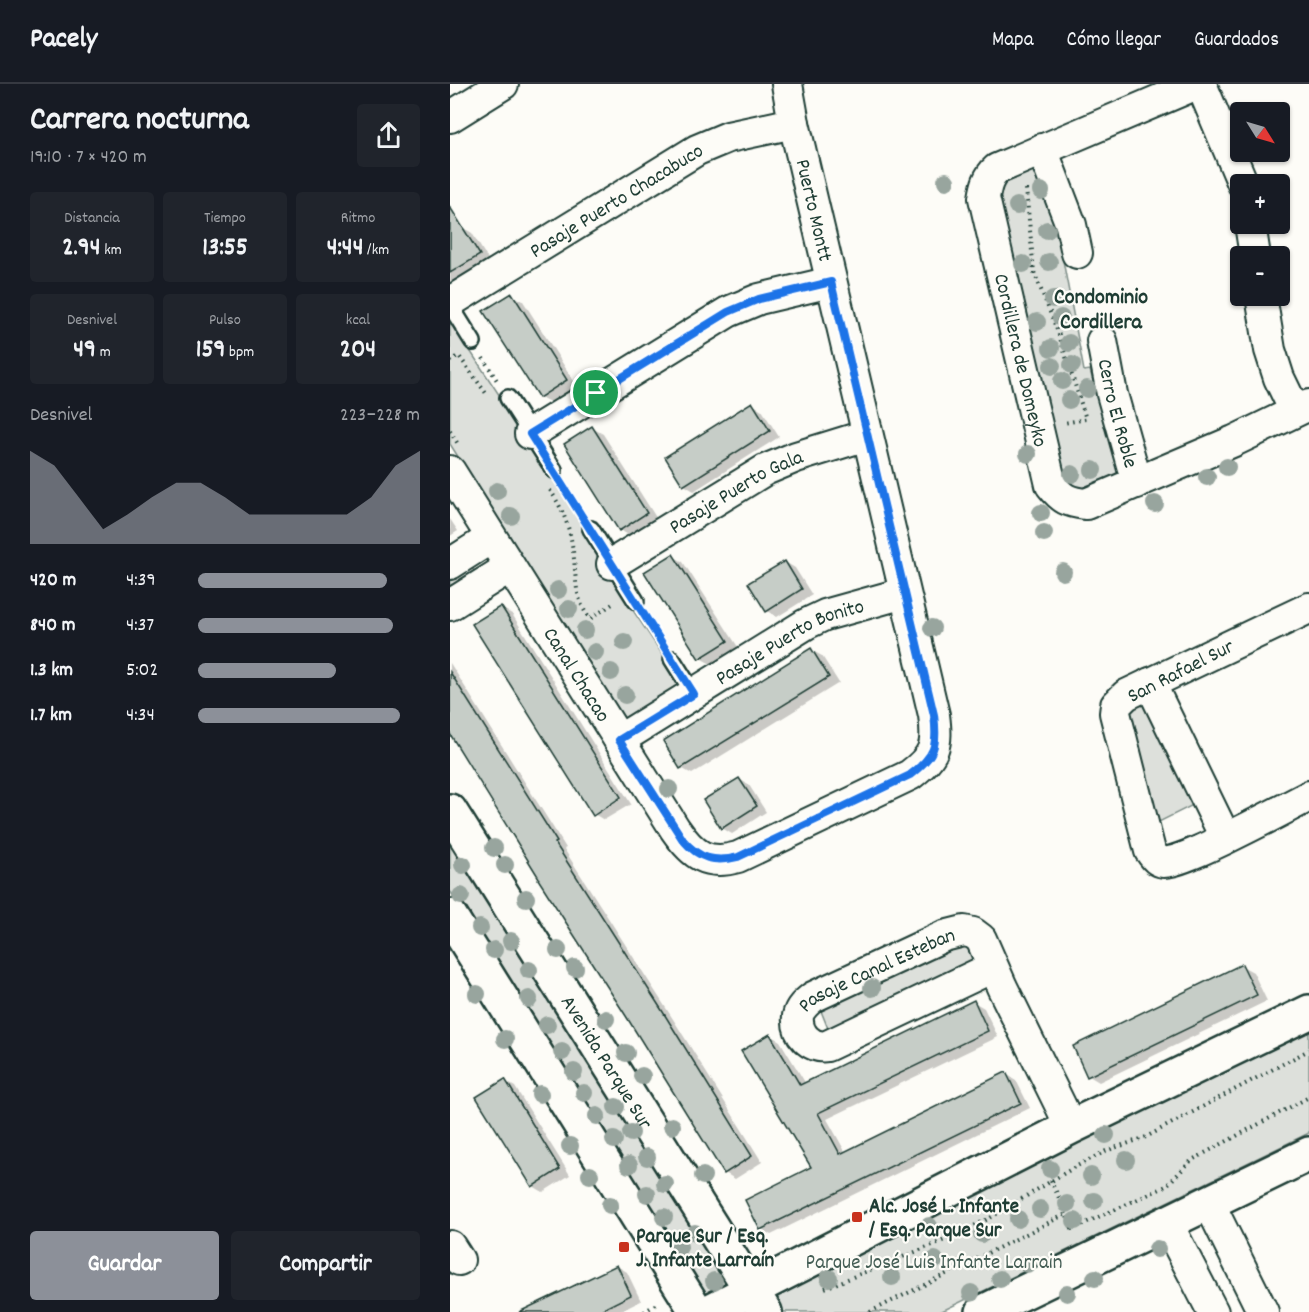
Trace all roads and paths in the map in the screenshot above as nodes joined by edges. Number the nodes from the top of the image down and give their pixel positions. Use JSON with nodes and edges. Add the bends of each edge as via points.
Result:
{"nodes":[{"id":1,"x":503,"y":84,"type":"edge"},
{"id":2,"x":787,"y":84,"type":"edge"},
{"id":3,"x":1199,"y":84,"type":"edge"},
{"id":4,"x":450,"y":117,"type":"edge"},
{"id":5,"x":794,"y":123,"type":"junction"},
{"id":6,"x":1042,"y":149,"type":"junction"},
{"id":7,"x":1240,"y":174,"type":"edge"},
{"id":8,"x":1025,"y":181,"type":"dead end"},
{"id":9,"x":1077,"y":253,"type":"dead end"},
{"id":10,"x":831,"y":282,"type":"junction"},
{"id":11,"x":450,"y":304,"type":"edge"},
{"id":12,"x":1263,"y":306,"type":"edge"},
{"id":13,"x":1102,"y":341,"type":"dead end"},
{"id":14,"x":473,"y":342,"type":"joint"},
{"id":15,"x":450,"y":361,"type":"edge"},
{"id":16,"x":508,"y":398,"type":"joint"},
{"id":17,"x":494,"y":404,"type":"dead end"},
{"id":18,"x":1302,"y":408,"type":"edge"},
{"id":19,"x":1054,"y":425,"type":"dead end"},
{"id":20,"x":530,"y":434,"type":"junction"},
{"id":21,"x":867,"y":435,"type":"junction"},
{"id":22,"x":554,"y":470,"type":"joint"},
{"id":23,"x":450,"y":471,"type":"edge"},
{"id":24,"x":1137,"y":483,"type":"junction"},
{"id":25,"x":548,"y":486,"type":"dead end"},
{"id":26,"x":591,"y":529,"type":"joint"},
{"id":27,"x":491,"y":538,"type":"junction"},
{"id":28,"x":450,"y":564,"type":"edge"},
{"id":29,"x":510,"y":567,"type":"junction"},
{"id":30,"x":620,"y":576,"type":"junction"},
{"id":31,"x":904,"y":593,"type":"junction"},
{"id":32,"x":636,"y":601,"type":"joint"},
{"id":33,"x":450,"y":605,"type":"edge"},
{"id":34,"x":1309,"y":608,"type":"edge"},
{"id":35,"x":672,"y":659,"type":"joint"},
{"id":36,"x":1150,"y":682,"type":"junction"},
{"id":37,"x":694,"y":694,"type":"junction"},
{"id":38,"x":619,"y":740,"type":"junction"},
{"id":39,"x":1309,"y":796,"type":"edge"},
{"id":40,"x":450,"y":811,"type":"edge"},
{"id":41,"x":1225,"y":837,"type":"junction"},
{"id":42,"x":714,"y":861,"type":"joint"},
{"id":43,"x":450,"y":916,"type":"edge"},
{"id":44,"x":993,"y":967,"type":"junction"},
{"id":45,"x":1309,"y":1012,"type":"edge"},
{"id":46,"x":1309,"y":1050,"type":"edge"},
{"id":47,"x":1309,"y":1097,"type":"edge"},
{"id":48,"x":1071,"y":1128,"type":"junction"},
{"id":49,"x":1309,"y":1154,"type":"edge"},
{"id":50,"x":1051,"y":1180,"type":"junction"},
{"id":51,"x":1209,"y":1203,"type":"junction"},
{"id":52,"x":1066,"y":1214,"type":"junction"},
{"id":53,"x":1167,"y":1223,"type":"junction"},
{"id":54,"x":820,"y":1290,"type":"dead end"},
{"id":55,"x":758,"y":1301,"type":"edge"},
{"id":56,"x":697,"y":1312,"type":"edge"},
{"id":57,"x":708,"y":1312,"type":"edge"},
{"id":58,"x":870,"y":1312,"type":"edge"},
{"id":59,"x":983,"y":1312,"type":"edge"},
{"id":60,"x":1213,"y":1312,"type":"edge"},
{"id":61,"x":1263,"y":1312,"type":"edge"}],
"edges":[{"from":1,"to":4,"type":"street"},
{"from":2,"to":5,"type":"street","name":"Puerto Montt"},
{"from":3,"to":6,"type":"street","name":"Cordillera de Domeyko"},
{"from":3,"to":7,"type":"street"},
{"from":5,"to":10,"type":"street","name":"Puerto Montt"},
{"from":5,"to":11,"type":"street","name":"Pasaje Puerto Chacabuco","via":[[728,137],[697,150]]},
{"from":6,"to":9,"type":"street","via":[[1071,225]]},
{"from":6,"to":24,"type":"street","name":"Cordillera de Domeyko","via":[[991,174],[984,198],[1051,485],[1070,502],[1086,504]]},
{"from":8,"to":19,"type":"path","via":[[1034,272],[1086,419]]},
{"from":10,"to":20,"type":"street","via":[[759,299],[728,312]]},
{"from":10,"to":21,"type":"street","name":"Puerto Montt"},
{"from":11,"to":14,"type":"lane"},
{"from":12,"to":18,"type":"street","via":[[1279,378]]},
{"from":13,"to":24,"type":"street","name":"Cerro El Roble"},
{"from":14,"to":16,"type":"path"},
{"from":15,"to":17,"type":"path","via":[[459,356]]},
{"from":16,"to":20,"type":"lane"},
{"from":18,"to":24,"type":"street","name":"Cordillera de Domeyko"},
{"from":20,"to":22,"type":"lane"},
{"from":21,"to":30,"type":"street","name":"Pasaje Puerto Gala","via":[[765,470]]},
{"from":21,"to":31,"type":"street","name":"Puerto Montt"},
{"from":22,"to":26,"type":"path"},
{"from":23,"to":27,"type":"street","name":"Canal Chacao"},
{"from":25,"to":30,"type":"path","via":[[567,520],[580,606],[590,619],[624,597]]},
{"from":26,"to":30,"type":"lane"},
{"from":27,"to":28,"type":"street"},
{"from":27,"to":29,"type":"street","name":"Canal Chacao"},
{"from":29,"to":33,"type":"street"},
{"from":29,"to":38,"type":"street","name":"Canal Chacao"},
{"from":30,"to":32,"type":"lane"},
{"from":31,"to":37,"type":"street","name":"Pasaje Puerto Bonito","via":[[806,624]]},
{"from":31,"to":42,"type":"street","name":"Puerto Montt","via":[[934,715],[936,737],[931,757],[910,775],[738,857]]},
{"from":32,"to":35,"type":"path"},
{"from":34,"to":36,"type":"street","name":"San Rafael Sur"},
{"from":35,"to":37,"type":"lane"},
{"from":36,"to":41,"type":"street"},
{"from":36,"to":41,"type":"street","name":"San Rafael Sur","via":[[1120,700],[1115,713],[1150,850],[1155,859],[1172,861]]},
{"from":37,"to":38,"type":"street","name":"Pasaje Puerto Bonito"},
{"from":38,"to":42,"type":"street","name":"Canal Chacao","via":[[683,840],[702,857]]},
{"from":39,"to":41,"type":"street"},
{"from":40,"to":55,"type":"street","name":"Avenida Parque Sur"},
{"from":43,"to":56,"type":"street"},
{"from":44,"to":44,"type":"street","name":"Pasaje Canal Esteban","via":[[981,939],[973,933],[953,932],[813,997],[804,1004],[798,1022],[804,1038],[814,1046],[827,1047]]},
{"from":44,"to":48,"type":"street","name":"Pasaje Canal Esteban"},
{"from":45,"to":48,"type":"street"},
{"from":46,"to":50,"type":"path","via":[[1146,1137],[1106,1151]]},
{"from":47,"to":52,"type":"path","via":[[1192,1160],[1158,1190],[1072,1229]]},
{"from":48,"to":55,"type":"street"},
{"from":49,"to":51,"type":"street"},
{"from":50,"to":52,"type":"path"},
{"from":50,"to":54,"type":"path","via":[[990,1218],[945,1240]]},
{"from":51,"to":53,"type":"street"},
{"from":51,"to":61,"type":"street"},
{"from":52,"to":58,"type":"path"},
{"from":53,"to":59,"type":"street"},
{"from":53,"to":60,"type":"street"},
{"from":55,"to":57,"type":"street"}]}
